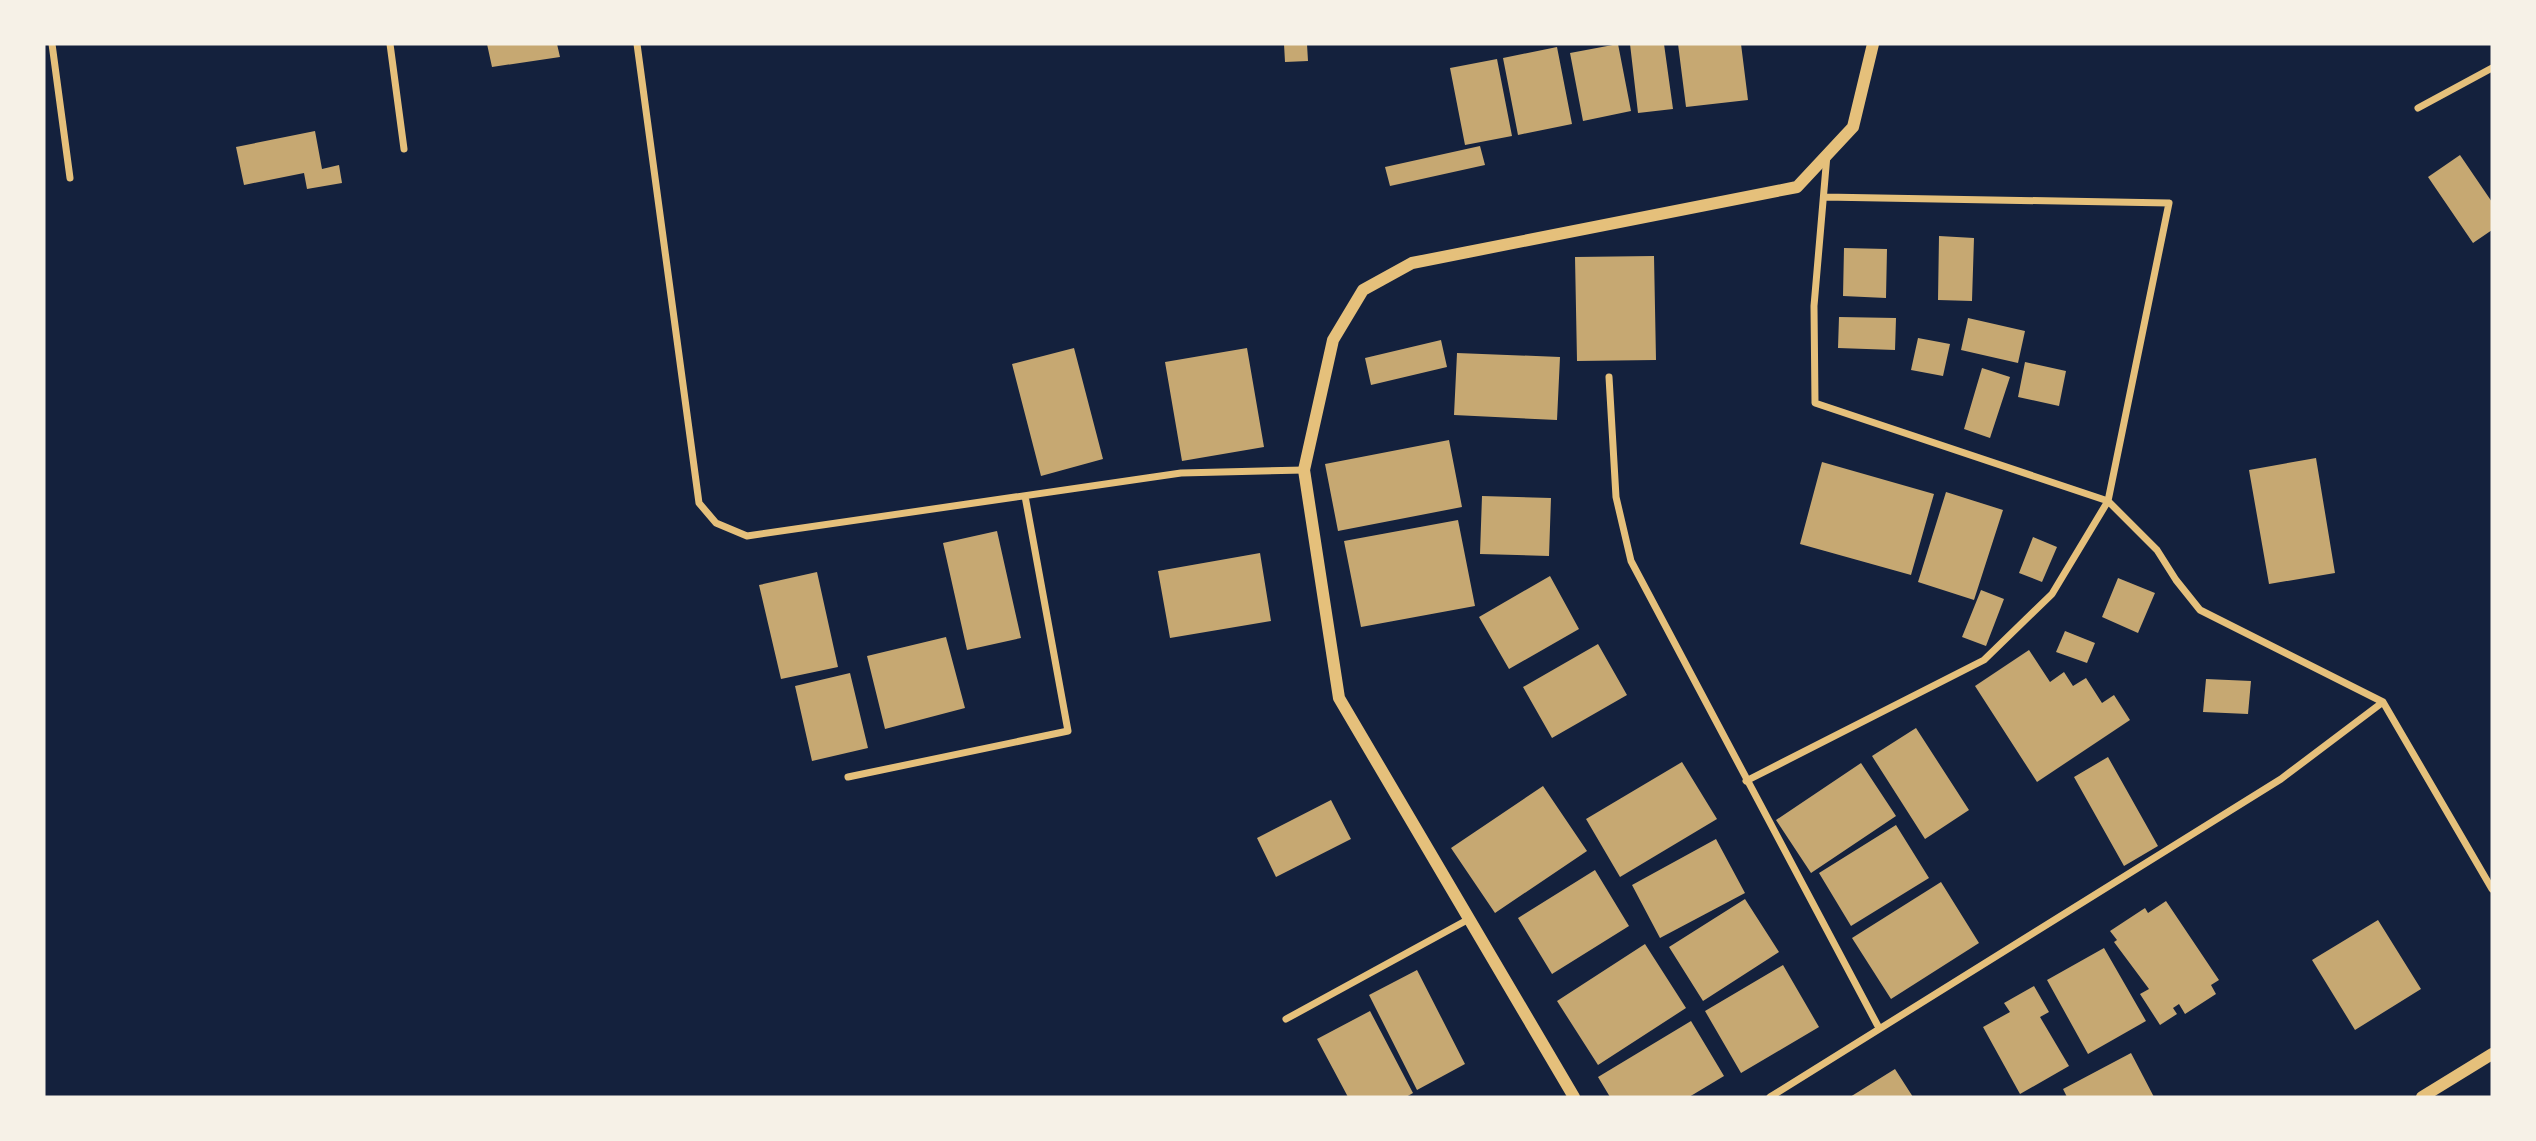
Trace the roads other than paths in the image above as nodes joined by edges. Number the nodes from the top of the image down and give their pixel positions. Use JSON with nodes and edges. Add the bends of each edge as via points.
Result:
{"nodes":[{"id":1,"x":52,"y":44,"type":"edge"},
{"id":2,"x":390,"y":44,"type":"edge"},
{"id":3,"x":637,"y":44,"type":"edge"},
{"id":4,"x":1872,"y":44,"type":"edge"},
{"id":5,"x":2492,"y":68,"type":"edge"},
{"id":6,"x":2418,"y":108,"type":"dead end"},
{"id":7,"x":404,"y":149,"type":"dead end"},
{"id":8,"x":1827,"y":155,"type":"junction"},
{"id":9,"x":70,"y":178,"type":"dead end"},
{"id":10,"x":1824,"y":197,"type":"junction"},
{"id":11,"x":1608,"y":377,"type":"dead end"},
{"id":12,"x":1304,"y":470,"type":"junction"},
{"id":13,"x":1025,"y":496,"type":"junction"},
{"id":14,"x":2108,"y":501,"type":"junction"},
{"id":15,"x":2383,"y":702,"type":"junction"},
{"id":16,"x":848,"y":777,"type":"dead end"},
{"id":17,"x":1746,"y":781,"type":"junction"},
{"id":18,"x":2492,"y":889,"type":"edge"},
{"id":19,"x":1469,"y":919,"type":"junction"},
{"id":20,"x":1286,"y":1019,"type":"dead end"},
{"id":21,"x":1879,"y":1028,"type":"junction"},
{"id":22,"x":2492,"y":1054,"type":"edge"},
{"id":23,"x":1574,"y":1097,"type":"edge"},
{"id":24,"x":1770,"y":1097,"type":"edge"},
{"id":25,"x":2422,"y":1097,"type":"edge"}],
"edges":[{"from":1,"to":9,"type":"street"},
{"from":2,"to":7,"type":"street"},
{"from":3,"to":13,"type":"street","via":[[699,503],[716,523],[747,536]]},
{"from":4,"to":8,"type":"street","via":[[1853,127]]},
{"from":5,"to":6,"type":"street"},
{"from":8,"to":10,"type":"street"},
{"from":8,"to":12,"type":"street","via":[[1797,187],[1412,263],[1363,289],[1333,340]]},
{"from":10,"to":14,"type":"street","via":[[1814,306],[1815,403]]},
{"from":10,"to":14,"type":"street","via":[[2169,203]]},
{"from":11,"to":17,"type":"street","via":[[1616,497],[1631,561]]},
{"from":12,"to":13,"type":"street","via":[[1181,473]]},
{"from":12,"to":19,"type":"street","via":[[1339,698]]},
{"from":13,"to":16,"type":"street","via":[[1068,731]]},
{"from":14,"to":15,"type":"street","via":[[2157,550],[2200,610]]},
{"from":14,"to":17,"type":"street","via":[[2052,594],[1984,660]]},
{"from":15,"to":18,"type":"street"},
{"from":15,"to":21,"type":"street","via":[[2281,779]]},
{"from":17,"to":21,"type":"street"},
{"from":19,"to":20,"type":"street"},
{"from":19,"to":23,"type":"street"},
{"from":21,"to":24,"type":"street"},
{"from":22,"to":25,"type":"street"}]}
